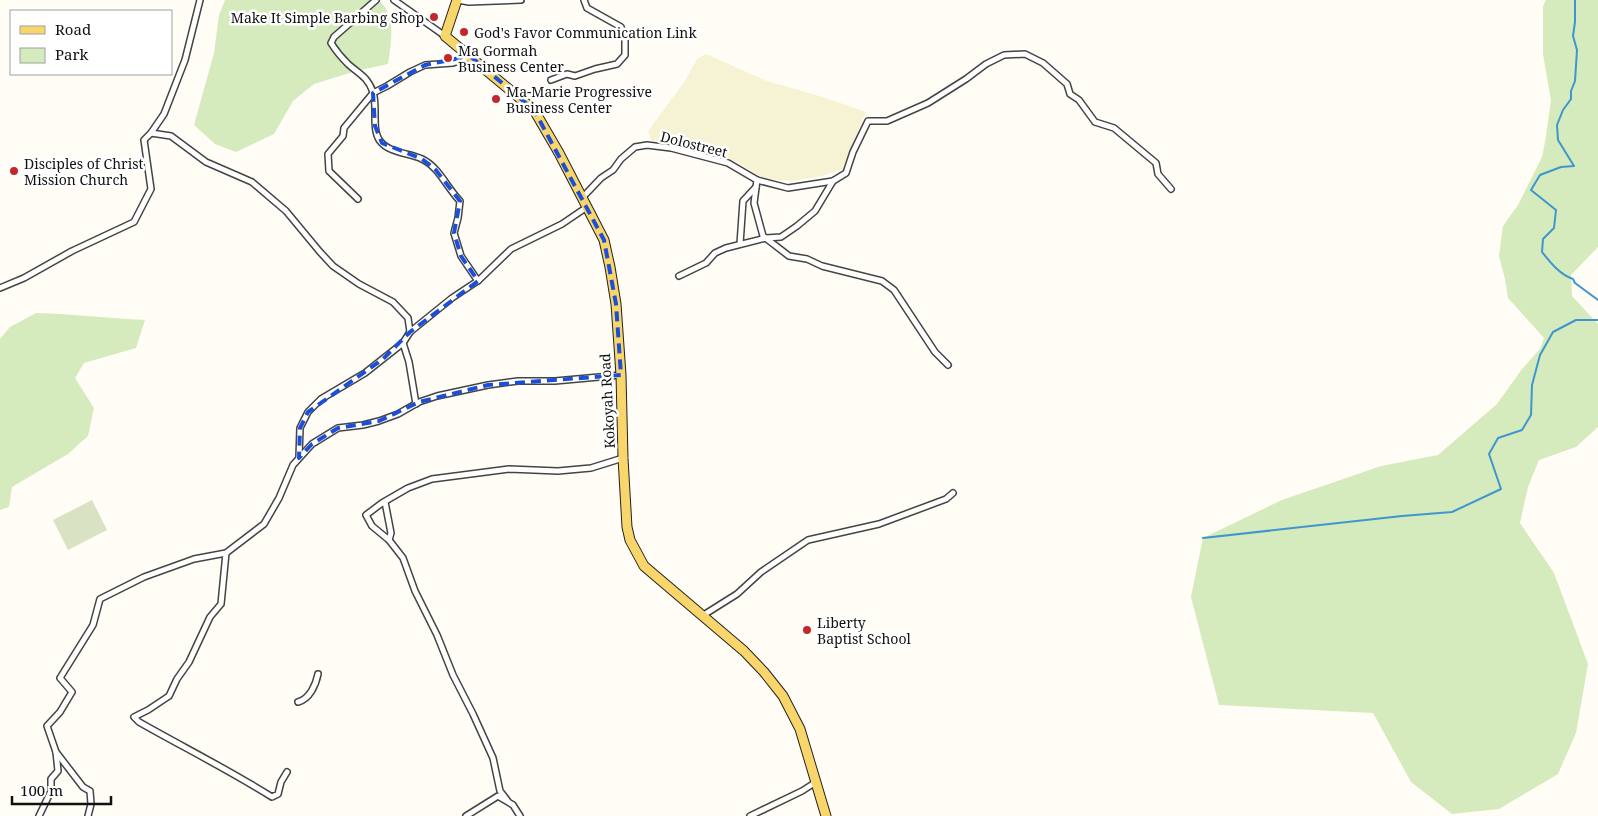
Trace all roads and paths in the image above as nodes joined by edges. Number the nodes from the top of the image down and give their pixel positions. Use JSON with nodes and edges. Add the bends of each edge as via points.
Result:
{"nodes":[{"id":1,"x":200,"y":0,"type":"edge"},
{"id":2,"x":376,"y":0,"type":"edge"},
{"id":3,"x":394,"y":0,"type":"edge"},
{"id":4,"x":458,"y":0,"type":"edge"},
{"id":5,"x":521,"y":0,"type":"edge"},
{"id":6,"x":584,"y":0,"type":"edge"},
{"id":7,"x":445,"y":36,"type":"junction"},
{"id":8,"x":470,"y":56,"type":"junction"},
{"id":9,"x":551,"y":80,"type":"dead end"},
{"id":10,"x":373,"y":93,"type":"junction"},
{"id":11,"x":151,"y":133,"type":"junction"},
{"id":12,"x":757,"y":180,"type":"junction"},
{"id":13,"x":833,"y":181,"type":"junction"},
{"id":14,"x":756,"y":187,"type":"junction"},
{"id":15,"x":1171,"y":189,"type":"dead end"},
{"id":16,"x":582,"y":198,"type":"junction"},
{"id":17,"x":358,"y":199,"type":"dead end"},
{"id":18,"x":587,"y":207,"type":"junction"},
{"id":19,"x":766,"y":238,"type":"junction"},
{"id":20,"x":740,"y":244,"type":"junction"},
{"id":21,"x":679,"y":276,"type":"dead end"},
{"id":22,"x":478,"y":281,"type":"junction"},
{"id":23,"x":0,"y":288,"type":"edge"},
{"id":24,"x":410,"y":332,"type":"junction"},
{"id":25,"x":403,"y":343,"type":"junction"},
{"id":26,"x":948,"y":365,"type":"dead end"},
{"id":27,"x":621,"y":375,"type":"junction"},
{"id":28,"x":416,"y":404,"type":"junction"},
{"id":29,"x":299,"y":458,"type":"junction"},
{"id":30,"x":623,"y":458,"type":"junction"},
{"id":31,"x":954,"y":494,"type":"dead end"},
{"id":32,"x":385,"y":502,"type":"junction"},
{"id":33,"x":389,"y":540,"type":"junction"},
{"id":34,"x":226,"y":553,"type":"junction"},
{"id":35,"x":702,"y":616,"type":"junction"},
{"id":36,"x":318,"y":674,"type":"dead end"},
{"id":37,"x":298,"y":702,"type":"dead end"},
{"id":38,"x":56,"y":752,"type":"junction"},
{"id":39,"x":287,"y":772,"type":"dead end"},
{"id":40,"x":816,"y":782,"type":"junction"},
{"id":41,"x":507,"y":800,"type":"junction"},
{"id":42,"x":39,"y":816,"type":"edge"},
{"id":43,"x":88,"y":816,"type":"edge"},
{"id":44,"x":466,"y":816,"type":"edge"},
{"id":45,"x":520,"y":816,"type":"edge"},
{"id":46,"x":750,"y":816,"type":"edge"},
{"id":47,"x":826,"y":816,"type":"edge"}],
"edges":[{"from":1,"to":11,"type":"street","via":[[185,60],[164,114]]},
{"from":2,"to":10,"type":"street","via":[[331,43],[350,65],[366,77]]},
{"from":3,"to":7,"type":"street","name":"Kokoyah Road"},
{"from":4,"to":5,"type":"street"},
{"from":4,"to":7,"type":"main road"},
{"from":6,"to":9,"type":"street","via":[[587,8],[621,27],[625,38],[624,59],[617,64]]},
{"from":7,"to":8,"type":"main road","name":"Kokoyah Road"},
{"from":8,"to":10,"type":"street","via":[[453,62],[425,65]]},
{"from":8,"to":16,"type":"main road","name":"Kokoyah Road","via":[[534,110]]},
{"from":10,"to":17,"type":"street","via":[[344,128],[343,136],[328,154],[329,171]]},
{"from":10,"to":22,"type":"street","via":[[375,126],[382,144],[422,159],[435,169],[460,201],[454,233],[461,256]]},
{"from":11,"to":23,"type":"street","via":[[144,140],[151,189],[134,222]]},
{"from":11,"to":24,"type":"street","via":[[171,136],[206,162],[252,182],[286,212],[334,266],[393,302],[408,318]]},
{"from":12,"to":13,"type":"street","name":"Dolostreet","via":[[788,188]]},
{"from":12,"to":14,"type":"street"},
{"from":12,"to":16,"type":"street","name":"Dolostreet","via":[[728,163],[647,145],[636,147],[621,159]]},
{"from":13,"to":15,"type":"street","via":[[846,173],[868,121],[888,120],[928,103],[1004,55],[1026,54],[1043,63],[1066,84],[1070,94],[1079,100],[1095,122],[1114,128],[1156,164],[1158,174]]},
{"from":13,"to":19,"type":"street","via":[[809,217],[781,237]]},
{"from":14,"to":19,"type":"street","via":[[754,203]]},
{"from":14,"to":20,"type":"street","via":[[743,201]]},
{"from":16,"to":18,"type":"main road","name":"Kokoyah Road"},
{"from":18,"to":22,"type":"street","via":[[562,224],[511,249]]},
{"from":18,"to":27,"type":"main road","name":"Kokoyah Road","via":[[604,240],[610,267]]},
{"from":19,"to":20,"type":"street"},
{"from":19,"to":26,"type":"street","via":[[790,256],[882,281],[894,290]]},
{"from":20,"to":21,"type":"street","via":[[715,253],[706,263]]},
{"from":22,"to":24,"type":"street"},
{"from":24,"to":25,"type":"street"},
{"from":25,"to":28,"type":"street"},
{"from":25,"to":29,"type":"street","via":[[365,372],[321,399],[308,412],[300,428]]},
{"from":27,"to":28,"type":"street","via":[[518,381],[437,396]]},
{"from":27,"to":30,"type":"main road","name":"Kokoyah Road"},
{"from":28,"to":29,"type":"street","via":[[380,421],[338,428],[312,444]]},
{"from":29,"to":34,"type":"street","via":[[264,524]]},
{"from":30,"to":32,"type":"street","via":[[591,468],[558,471],[509,469],[432,479]]},
{"from":30,"to":35,"type":"main road","name":"Kokoyah Road","via":[[627,527],[633,546],[644,566]]},
{"from":31,"to":35,"type":"street","via":[[879,524],[808,540],[761,572],[737,594]]},
{"from":32,"to":33,"type":"street"},
{"from":32,"to":33,"type":"street","via":[[366,515],[372,526]]},
{"from":33,"to":41,"type":"street","via":[[403,558],[415,591],[489,750],[500,791]]},
{"from":34,"to":38,"type":"street","via":[[144,576],[100,599],[93,625],[60,678],[72,692],[60,712],[46,726]]},
{"from":34,"to":39,"type":"street","via":[[221,604],[210,617],[198,646],[169,696],[134,717],[272,796],[278,794]]},
{"from":35,"to":40,"type":"main road","name":"Kokoyah Road","via":[[744,651],[783,696],[800,728]]},
{"from":36,"to":37,"type":"street","via":[[316,685]]},
{"from":38,"to":42,"type":"street","via":[[58,771],[51,779],[50,791]]},
{"from":38,"to":43,"type":"street","via":[[83,787],[90,791]]},
{"from":40,"to":46,"type":"street"},
{"from":40,"to":47,"type":"main road","name":"Kokoyah Road"},
{"from":41,"to":44,"type":"street","via":[[498,796]]},
{"from":41,"to":45,"type":"street"}]}
